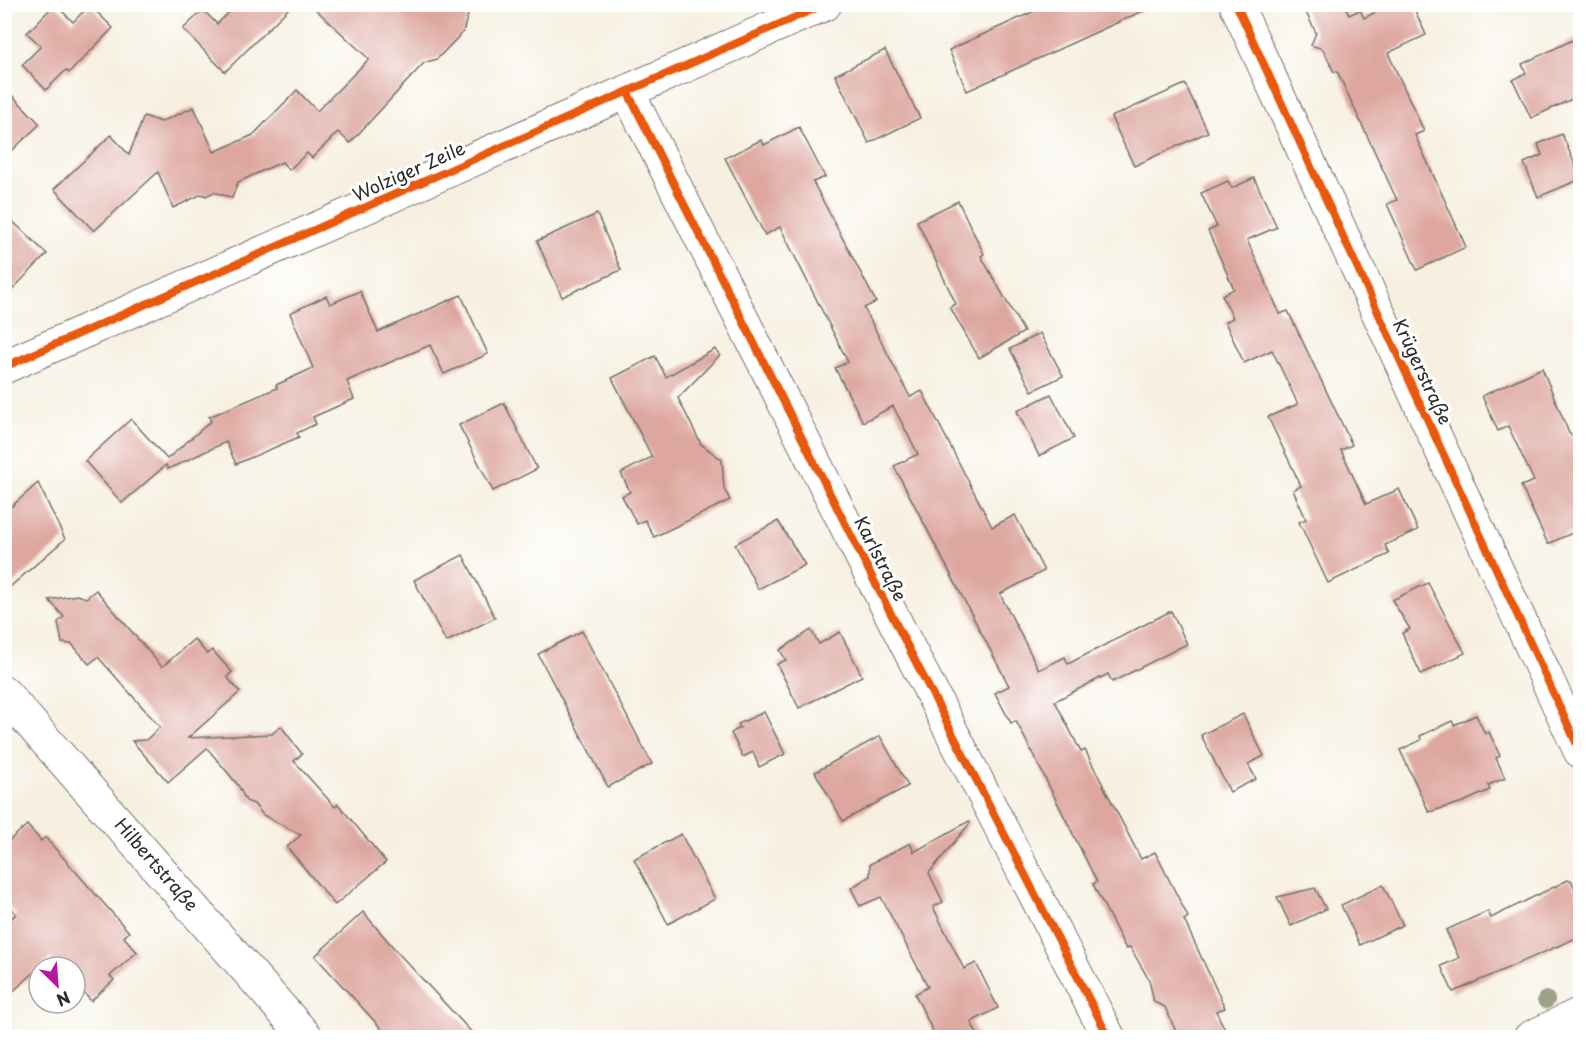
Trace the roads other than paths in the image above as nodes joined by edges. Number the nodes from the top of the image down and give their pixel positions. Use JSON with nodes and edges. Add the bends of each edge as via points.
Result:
{"nodes":[{"id":1,"x":825,"y":4,"type":"edge"},
{"id":2,"x":1236,"y":4,"type":"edge"},
{"id":3,"x":628,"y":93,"type":"junction"},
{"id":4,"x":4,"y":367,"type":"edge"},
{"id":5,"x":4,"y":693,"type":"edge"},
{"id":6,"x":1581,"y":751,"type":"edge"},
{"id":7,"x":1581,"y":1014,"type":"edge"},
{"id":8,"x":307,"y":1038,"type":"edge"},
{"id":9,"x":1109,"y":1038,"type":"edge"},
{"id":10,"x":1530,"y":1038,"type":"edge"}],
"edges":[{"from":1,"to":3,"type":"street","name":"Wolziger Zeile"},
{"from":2,"to":6,"type":"street","name":"Krügerstraße"},
{"from":3,"to":4,"type":"street","name":"Wolziger Zeile"},
{"from":3,"to":9,"type":"street","name":"Karlstraße"},
{"from":5,"to":8,"type":"street","name":"Hilbertstraße"},
{"from":7,"to":10,"type":"street"}]}
